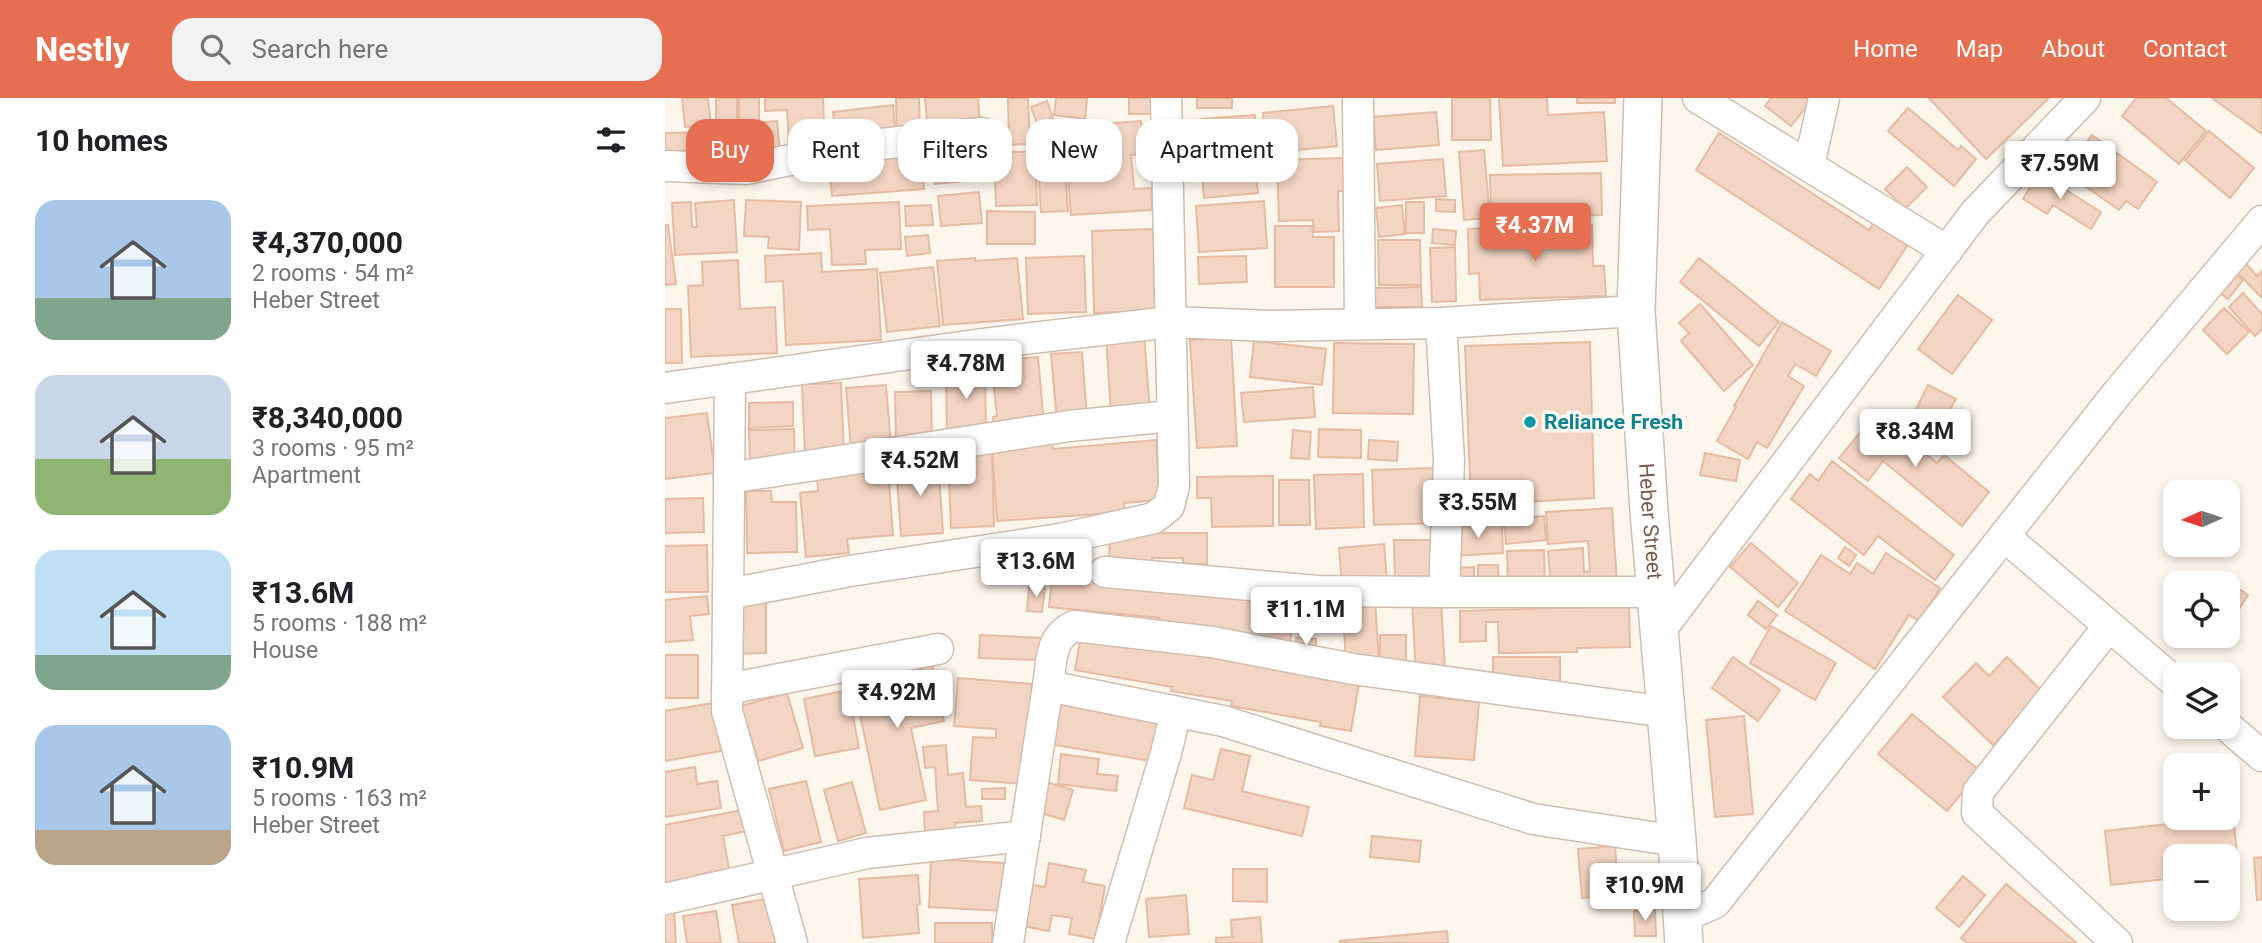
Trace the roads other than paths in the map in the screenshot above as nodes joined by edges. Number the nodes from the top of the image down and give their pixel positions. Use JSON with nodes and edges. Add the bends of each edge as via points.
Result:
{"nodes":[{"id":1,"x":1166,"y":98,"type":"edge"},
{"id":2,"x":1358,"y":98,"type":"edge"},
{"id":3,"x":1643,"y":98,"type":"edge"},
{"id":4,"x":1698,"y":98,"type":"edge"},
{"id":5,"x":1824,"y":98,"type":"edge"},
{"id":6,"x":2085,"y":98,"type":"edge"},
{"id":7,"x":898,"y":142,"type":"edge"},
{"id":8,"x":665,"y":166,"type":"edge"},
{"id":9,"x":1809,"y":166,"type":"junction"},
{"id":10,"x":2262,"y":221,"type":"edge"},
{"id":11,"x":1947,"y":251,"type":"junction"},
{"id":12,"x":1636,"y":311,"type":"junction"},
{"id":13,"x":1170,"y":322,"type":"junction"},
{"id":14,"x":1441,"y":323,"type":"junction"},
{"id":15,"x":1360,"y":324,"type":"junction"},
{"id":16,"x":730,"y":379,"type":"junction"},
{"id":17,"x":665,"y":388,"type":"edge"},
{"id":18,"x":1172,"y":416,"type":"junction"},
{"id":19,"x":729,"y":478,"type":"junction"},
{"id":20,"x":2004,"y":536,"type":"junction"},
{"id":21,"x":1105,"y":572,"type":"dead end"},
{"id":22,"x":1444,"y":592,"type":"junction"},
{"id":23,"x":1656,"y":592,"type":"junction"},
{"id":24,"x":728,"y":594,"type":"junction"},
{"id":25,"x":2109,"y":626,"type":"junction"},
{"id":26,"x":1659,"y":632,"type":"junction"},
{"id":27,"x":938,"y":649,"type":"dead end"},
{"id":28,"x":2163,"y":672,"type":"edge"},
{"id":29,"x":1048,"y":686,"type":"junction"},
{"id":30,"x":727,"y":689,"type":"junction"},
{"id":31,"x":1176,"y":712,"type":"junction"},
{"id":32,"x":1666,"y":712,"type":"junction"},
{"id":33,"x":2240,"y":737,"type":"edge"},
{"id":34,"x":2262,"y":756,"type":"edge"},
{"id":35,"x":1025,"y":836,"type":"junction"},
{"id":36,"x":1677,"y":841,"type":"junction"},
{"id":37,"x":774,"y":876,"type":"junction"},
{"id":38,"x":665,"y":899,"type":"edge"},
{"id":39,"x":1683,"y":930,"type":"edge"},
{"id":40,"x":792,"y":943,"type":"edge"},
{"id":41,"x":1007,"y":943,"type":"edge"},
{"id":42,"x":1109,"y":943,"type":"edge"},
{"id":43,"x":2117,"y":943,"type":"edge"}],
"edges":[{"from":1,"to":13,"type":"street"},
{"from":2,"to":15,"type":"street"},
{"from":3,"to":12,"type":"street","name":"Heber Street"},
{"from":4,"to":9,"type":"street"},
{"from":5,"to":9,"type":"street"},
{"from":6,"to":11,"type":"street","via":[[1975,213]]},
{"from":7,"to":8,"type":"street","via":[[746,169]]},
{"from":9,"to":11,"type":"street"},
{"from":10,"to":20,"type":"street"},
{"from":11,"to":26,"type":"street"},
{"from":12,"to":14,"type":"street"},
{"from":12,"to":23,"type":"street","name":"Heber Street"},
{"from":13,"to":15,"type":"street","via":[[1271,327]]},
{"from":13,"to":16,"type":"street"},
{"from":13,"to":18,"type":"street"},
{"from":14,"to":15,"type":"street"},
{"from":14,"to":22,"type":"street","via":[[1449,461]]},
{"from":16,"to":17,"type":"street"},
{"from":16,"to":19,"type":"street"},
{"from":18,"to":19,"type":"street","via":[[1069,426]]},
{"from":18,"to":24,"type":"street","via":[[1174,485],[1169,506],[1154,518],[1060,539]]},
{"from":19,"to":24,"type":"street"},
{"from":20,"to":25,"type":"street"},
{"from":20,"to":39,"type":"street","via":[[1715,902]]},
{"from":21,"to":22,"type":"street","via":[[1317,591]]},
{"from":22,"to":23,"type":"street"},
{"from":23,"to":26,"type":"street","name":"Heber Street"},
{"from":24,"to":30,"type":"street"},
{"from":25,"to":28,"type":"street"},
{"from":25,"to":43,"type":"street","via":[[1978,792],[1977,813]]},
{"from":26,"to":32,"type":"street","name":"Heber Street"},
{"from":27,"to":30,"type":"street"},
{"from":29,"to":31,"type":"street"},
{"from":29,"to":32,"type":"street","via":[[1054,647],[1061,632],[1074,625]]},
{"from":29,"to":35,"type":"street"},
{"from":30,"to":37,"type":"street","via":[[727,711]]},
{"from":31,"to":36,"type":"street","via":[[1223,721],[1533,819]]},
{"from":31,"to":42,"type":"street"},
{"from":32,"to":36,"type":"street","name":"Heber Street"},
{"from":33,"to":34,"type":"street"},
{"from":35,"to":37,"type":"street","via":[[867,853]]},
{"from":35,"to":41,"type":"street"},
{"from":36,"to":39,"type":"street","name":"Heber Street"},
{"from":37,"to":38,"type":"street"},
{"from":37,"to":40,"type":"street"}]}
